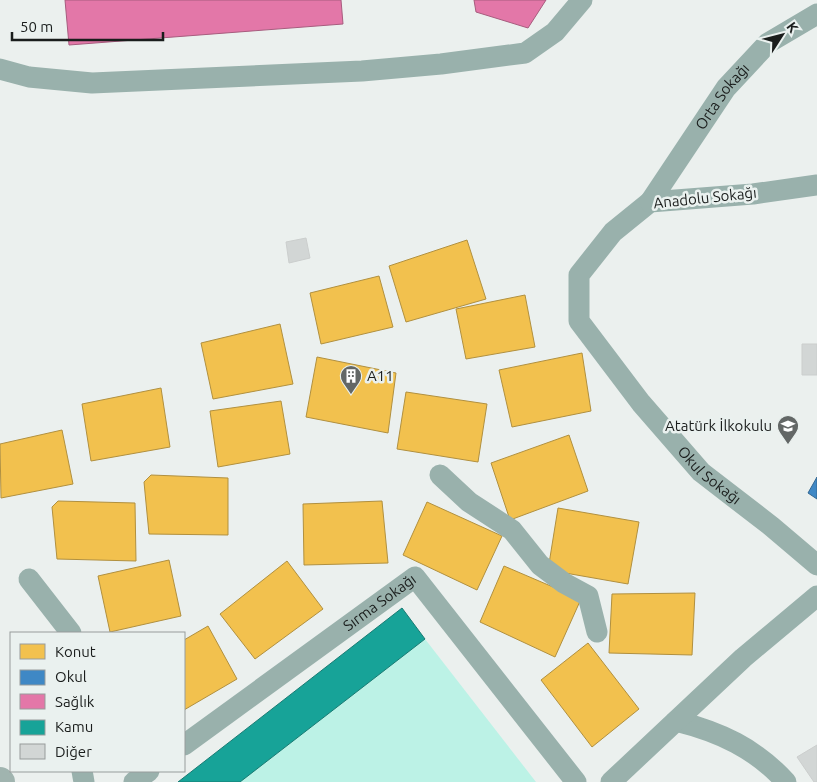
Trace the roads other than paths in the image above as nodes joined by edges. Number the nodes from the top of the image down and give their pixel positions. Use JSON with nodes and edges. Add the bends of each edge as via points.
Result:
{"nodes":[{"id":1,"x":582,"y":0,"type":"edge"},
{"id":2,"x":817,"y":14,"type":"edge"},
{"id":3,"x":0,"y":69,"type":"edge"},
{"id":4,"x":817,"y":185,"type":"edge"},
{"id":5,"x":650,"y":202,"type":"junction"},
{"id":6,"x":580,"y":321,"type":"joint"},
{"id":7,"x":440,"y":475,"type":"dead end"},
{"id":8,"x":817,"y":565,"type":"edge"},
{"id":9,"x":29,"y":579,"type":"dead end"},
{"id":10,"x":817,"y":596,"type":"edge"},
{"id":11,"x":70,"y":632,"type":"edge"},
{"id":12,"x":597,"y":632,"type":"dead end"},
{"id":13,"x":676,"y":721,"type":"junction"},
{"id":14,"x":185,"y":745,"type":"edge"},
{"id":15,"x":148,"y":772,"type":"edge"},
{"id":16,"x":134,"y":782,"type":"edge"},
{"id":17,"x":576,"y":782,"type":"edge"},
{"id":18,"x":611,"y":782,"type":"edge"},
{"id":19,"x":786,"y":782,"type":"edge"}],
"edges":[{"from":1,"to":3,"type":"street","via":[[555,32],[525,53],[441,64],[362,71],[92,83],[29,77]]},
{"from":2,"to":5,"type":"street","name":"Orta Sokağı","via":[[768,43],[726,88]]},
{"from":4,"to":5,"type":"street","name":"Anadolu Sokağı"},
{"from":5,"to":6,"type":"street","name":"Anadolu Sokağı","via":[[613,232],[579,275]]},
{"from":6,"to":8,"type":"street","name":"Okul Sokağı","via":[[641,402],[701,472]]},
{"from":7,"to":12,"type":"street","via":[[469,502],[512,530],[540,565],[564,584],[588,596]]},
{"from":9,"to":11,"type":"street"},
{"from":10,"to":13,"type":"street","via":[[743,658]]},
{"from":13,"to":18,"type":"street"},
{"from":13,"to":19,"type":"street","via":[[706,729],[745,748],[772,767]]},
{"from":14,"to":17,"type":"street","name":"Sırma Sokağı","via":[[415,577]]},
{"from":15,"to":16,"type":"street"}]}
